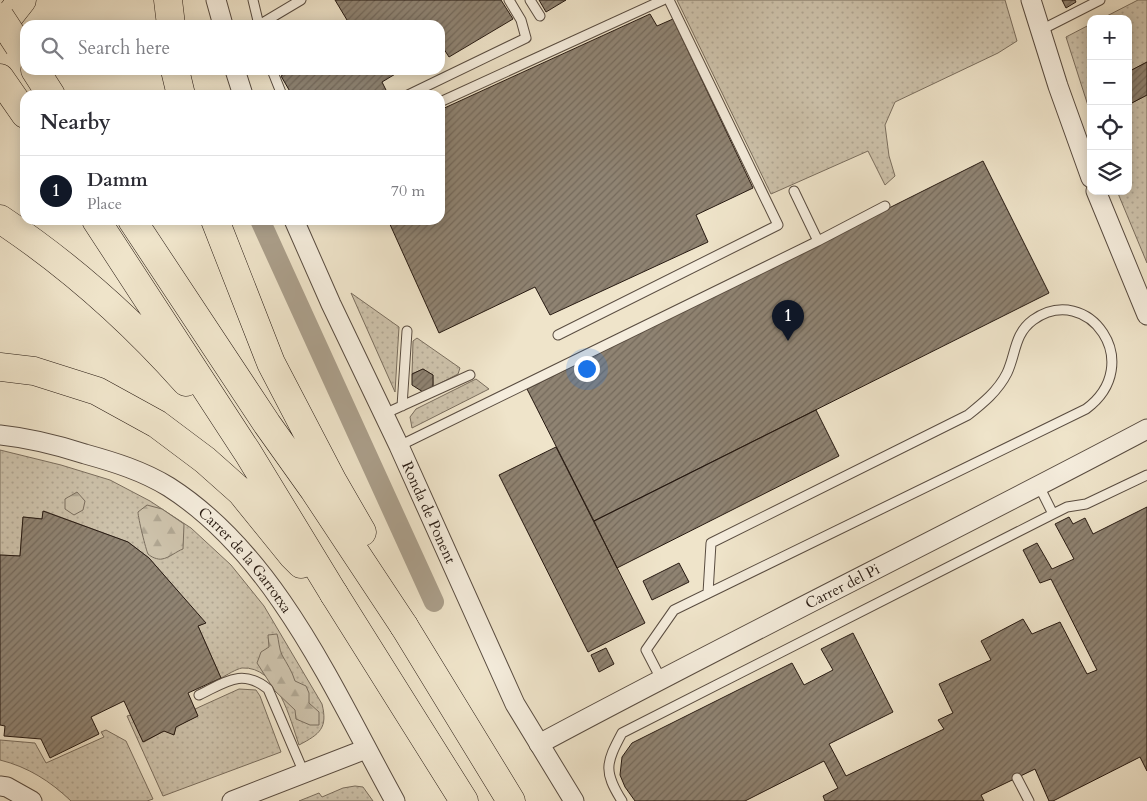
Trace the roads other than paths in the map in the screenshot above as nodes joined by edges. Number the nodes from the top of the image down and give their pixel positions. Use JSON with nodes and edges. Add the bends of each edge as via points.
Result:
{"nodes":[{"id":1,"x":22,"y":0,"type":"edge"},
{"id":2,"x":168,"y":0,"type":"edge"},
{"id":3,"x":216,"y":0,"type":"edge"},
{"id":4,"x":253,"y":0,"type":"edge"},
{"id":5,"x":302,"y":0,"type":"edge"},
{"id":6,"x":509,"y":0,"type":"edge"},
{"id":7,"x":530,"y":0,"type":"edge"},
{"id":8,"x":663,"y":0,"type":"edge"},
{"id":9,"x":669,"y":0,"type":"edge"},
{"id":10,"x":1031,"y":0,"type":"edge"},
{"id":11,"x":1100,"y":0,"type":"edge"},
{"id":12,"x":540,"y":16,"type":"dead end"},
{"id":13,"x":0,"y":18,"type":"edge"},
{"id":14,"x":170,"y":20,"type":"edge"},
{"id":15,"x":222,"y":20,"type":"edge"},
{"id":16,"x":258,"y":20,"type":"edge"},
{"id":17,"x":268,"y":20,"type":"edge"},
{"id":18,"x":1041,"y":30,"type":"junction"},
{"id":19,"x":15,"y":43,"type":"edge"},
{"id":20,"x":38,"y":75,"type":"edge"},
{"id":21,"x":176,"y":75,"type":"edge"},
{"id":22,"x":237,"y":75,"type":"edge"},
{"id":23,"x":274,"y":75,"type":"edge"},
{"id":24,"x":0,"y":78,"type":"edge"},
{"id":25,"x":48,"y":90,"type":"edge"},
{"id":26,"x":180,"y":90,"type":"edge"},
{"id":27,"x":241,"y":90,"type":"edge"},
{"id":28,"x":280,"y":90,"type":"edge"},
{"id":29,"x":418,"y":90,"type":"edge"},
{"id":30,"x":445,"y":100,"type":"edge"},
{"id":31,"x":20,"y":107,"type":"edge"},
{"id":32,"x":1087,"y":167,"type":"edge"},
{"id":33,"x":794,"y":191,"type":"dead end"},
{"id":34,"x":1098,"y":195,"type":"edge"},
{"id":35,"x":885,"y":206,"type":"dead end"},
{"id":36,"x":0,"y":219,"type":"edge"},
{"id":37,"x":99,"y":225,"type":"edge"},
{"id":38,"x":135,"y":225,"type":"edge"},
{"id":39,"x":217,"y":225,"type":"edge"},
{"id":40,"x":296,"y":225,"type":"edge"},
{"id":41,"x":818,"y":241,"type":"junction"},
{"id":42,"x":1147,"y":315,"type":"edge"},
{"id":43,"x":407,"y":331,"type":"dead end"},
{"id":44,"x":558,"y":334,"type":"dead end"},
{"id":45,"x":0,"y":367,"type":"edge"},
{"id":46,"x":470,"y":375,"type":"dead end"},
{"id":47,"x":402,"y":406,"type":"junction"},
{"id":48,"x":384,"y":414,"type":"junction"},
{"id":49,"x":1147,"y":429,"type":"edge"},
{"id":50,"x":0,"y":435,"type":"edge"},
{"id":51,"x":399,"y":446,"type":"junction"},
{"id":52,"x":248,"y":453,"type":"junction"},
{"id":53,"x":1147,"y":475,"type":"edge"},
{"id":54,"x":1039,"y":486,"type":"junction"},
{"id":55,"x":1053,"y":514,"type":"junction"},
{"id":56,"x":708,"y":593,"type":"junction"},
{"id":57,"x":334,"y":594,"type":"junction"},
{"id":58,"x":404,"y":626,"type":"junction"},
{"id":59,"x":661,"y":679,"type":"junction"},
{"id":60,"x":199,"y":695,"type":"dead end"},
{"id":61,"x":539,"y":744,"type":"junction"},
{"id":62,"x":366,"y":749,"type":"junction"},
{"id":63,"x":304,"y":773,"type":"junction"},
{"id":64,"x":1017,"y":778,"type":"dead end"},
{"id":65,"x":0,"y":786,"type":"edge"},
{"id":66,"x":32,"y":801,"type":"edge"},
{"id":67,"x":232,"y":801,"type":"edge"},
{"id":68,"x":395,"y":801,"type":"edge"},
{"id":69,"x":464,"y":801,"type":"edge"},
{"id":70,"x":511,"y":801,"type":"edge"},
{"id":71,"x":574,"y":801,"type":"edge"},
{"id":72,"x":622,"y":801,"type":"edge"},
{"id":73,"x":1029,"y":801,"type":"edge"}],
"edges":[{"from":1,"to":19,"type":"highway"},
{"from":2,"to":14,"type":"highway"},
{"from":3,"to":15,"type":"street"},
{"from":4,"to":16,"type":"lane"},
{"from":5,"to":17,"type":"lane"},
{"from":6,"to":29,"type":"lane","via":[[521,20],[526,38]]},
{"from":7,"to":12,"type":"lane"},
{"from":8,"to":30,"type":"lane"},
{"from":9,"to":44,"type":"lane","via":[[778,225]]},
{"from":10,"to":18,"type":"street"},
{"from":11,"to":18,"type":"lane"},
{"from":13,"to":19,"type":"highway","bridge":true},
{"from":18,"to":32,"type":"street"},
{"from":20,"to":25,"type":"highway"},
{"from":21,"to":26,"type":"highway"},
{"from":22,"to":27,"type":"street"},
{"from":23,"to":28,"type":"lane"},
{"from":24,"to":31,"type":"highway"},
{"from":33,"to":41,"type":"lane"},
{"from":34,"to":42,"type":"street"},
{"from":35,"to":41,"type":"lane"},
{"from":36,"to":52,"type":"highway","via":[[102,296],[160,352]]},
{"from":37,"to":52,"type":"highway"},
{"from":38,"to":58,"type":"highway"},
{"from":39,"to":58,"type":"highway","via":[[271,363],[332,480],[394,585]]},
{"from":40,"to":48,"type":"street","name":"Ronda de Ponent"},
{"from":41,"to":51,"type":"lane"},
{"from":43,"to":47,"type":"lane"},
{"from":45,"to":57,"type":"highway","via":[[34,371],[97,391],[157,424],[241,492],[292,555]]},
{"from":46,"to":47,"type":"lane"},
{"from":47,"to":48,"type":"lane"},
{"from":48,"to":51,"type":"street","name":"Ronda de Ponent"},
{"from":49,"to":54,"type":"street","name":"Carrer del Pi"},
{"from":50,"to":62,"type":"street","name":"Carrer de la Garrotxa","via":[[24,437],[130,467],[169,487],[228,534],[266,579],[296,624]]},
{"from":51,"to":61,"type":"street","name":"Ronda de Ponent","via":[[516,704]]},
{"from":52,"to":57,"type":"highway"},
{"from":53,"to":55,"type":"lane","via":[[1086,504],[1066,507]]},
{"from":54,"to":55,"type":"lane"},
{"from":54,"to":59,"type":"street","name":"Carrer del Pi"},
{"from":55,"to":72,"type":"lane","via":[[622,733],[608,768],[612,785]]},
{"from":56,"to":56,"type":"lane","via":[[1086,409],[1105,393],[1115,370],[1113,347],[1108,336],[1092,319],[1070,311],[1057,310],[1033,320],[1016,339],[1006,374],[990,397],[968,415],[711,542]]},
{"from":56,"to":59,"type":"lane","via":[[674,610],[646,650]]},
{"from":57,"to":69,"type":"highway"},
{"from":58,"to":70,"type":"highway"},
{"from":59,"to":61,"type":"street","name":"Carrer del Pi"},
{"from":60,"to":63,"type":"lane","via":[[232,679],[258,681],[268,689]]},
{"from":61,"to":71,"type":"street","name":"Ronda de Ponent"},
{"from":62,"to":63,"type":"street"},
{"from":62,"to":68,"type":"street","name":"Carrer de la Garrotxa"},
{"from":63,"to":67,"type":"street"},
{"from":64,"to":73,"type":"lane"},
{"from":65,"to":66,"type":"street"}]}
